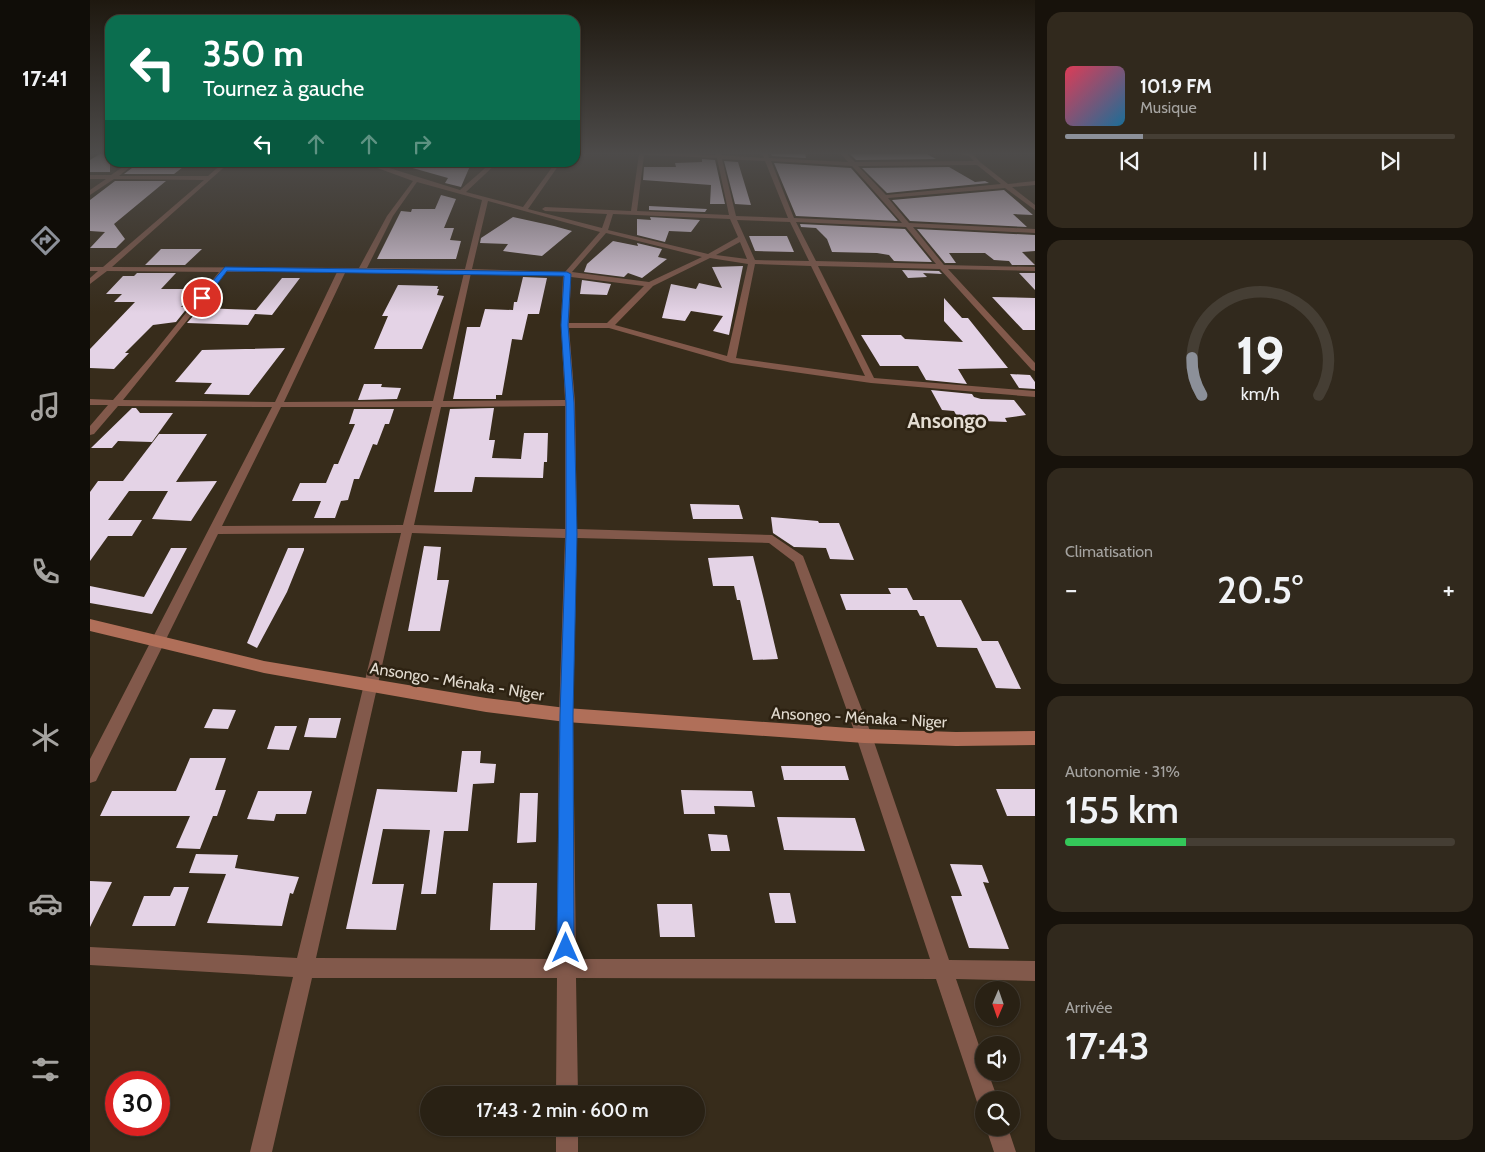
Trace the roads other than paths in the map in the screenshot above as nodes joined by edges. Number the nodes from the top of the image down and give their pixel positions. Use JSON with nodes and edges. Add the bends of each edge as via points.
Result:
{"nodes":[{"id":1,"x":178,"y":206,"type":"edge"},
{"id":2,"x":397,"y":206,"type":"edge"},
{"id":3,"x":484,"y":206,"type":"edge"},
{"id":4,"x":511,"y":206,"type":"edge"},
{"id":5,"x":528,"y":206,"type":"edge"},
{"id":6,"x":635,"y":206,"type":"edge"},
{"id":7,"x":730,"y":206,"type":"edge"},
{"id":8,"x":786,"y":206,"type":"edge"},
{"id":9,"x":891,"y":206,"type":"edge"},
{"id":10,"x":526,"y":209,"type":"junction"},
{"id":11,"x":611,"y":212,"type":"junction"},
{"id":12,"x":634,"y":213,"type":"junction"},
{"id":13,"x":733,"y":218,"type":"junction"},
{"id":14,"x":792,"y":220,"type":"junction"},
{"id":15,"x":907,"y":225,"type":"junction"},
{"id":16,"x":1035,"y":230,"type":"edge"},
{"id":17,"x":604,"y":231,"type":"junction"},
{"id":18,"x":742,"y":238,"type":"junction"},
{"id":19,"x":709,"y":256,"type":"junction"},
{"id":20,"x":752,"y":262,"type":"junction"},
{"id":21,"x":813,"y":264,"type":"junction"},
{"id":22,"x":942,"y":267,"type":"junction"},
{"id":23,"x":105,"y":268,"type":"junction"},
{"id":24,"x":90,"y":269,"type":"edge"},
{"id":25,"x":225,"y":269,"type":"junction"},
{"id":26,"x":1035,"y":269,"type":"edge"},
{"id":27,"x":342,"y":270,"type":"junction"},
{"id":28,"x":362,"y":270,"type":"junction"},
{"id":29,"x":468,"y":271,"type":"junction"},
{"id":30,"x":567,"y":274,"type":"junction"},
{"id":31,"x":90,"y":282,"type":"edge"},
{"id":32,"x":650,"y":284,"type":"junction"},
{"id":33,"x":565,"y":325,"type":"junction"},
{"id":34,"x":609,"y":326,"type":"junction"},
{"id":35,"x":731,"y":360,"type":"junction"},
{"id":36,"x":1035,"y":368,"type":"edge"},
{"id":37,"x":871,"y":380,"type":"junction"},
{"id":38,"x":1035,"y":394,"type":"edge"},
{"id":39,"x":90,"y":402,"type":"edge"},
{"id":40,"x":117,"y":402,"type":"junction"},
{"id":41,"x":438,"y":403,"type":"junction"},
{"id":42,"x":570,"y":403,"type":"junction"},
{"id":43,"x":278,"y":405,"type":"junction"},
{"id":44,"x":90,"y":432,"type":"edge"},
{"id":45,"x":407,"y":529,"type":"junction"},
{"id":46,"x":215,"y":530,"type":"junction"},
{"id":47,"x":571,"y":534,"type":"junction"},
{"id":48,"x":90,"y":625,"type":"edge"},
{"id":49,"x":159,"y":640,"type":"junction"},
{"id":50,"x":369,"y":685,"type":"junction"},
{"id":51,"x":566,"y":715,"type":"junction"},
{"id":52,"x":864,"y":736,"type":"junction"},
{"id":53,"x":1035,"y":738,"type":"edge"},
{"id":54,"x":90,"y":776,"type":"edge"},
{"id":55,"x":90,"y":956,"type":"edge"},
{"id":56,"x":566,"y":967,"type":"junction"},
{"id":57,"x":303,"y":968,"type":"junction"},
{"id":58,"x":943,"y":969,"type":"junction"},
{"id":59,"x":1035,"y":971,"type":"edge"},
{"id":60,"x":567,"y":1086,"type":"edge"},
{"id":61,"x":985,"y":1091,"type":"edge"},
{"id":62,"x":567,"y":1136,"type":"edge"},
{"id":63,"x":1000,"y":1136,"type":"edge"},
{"id":64,"x":261,"y":1152,"type":"edge"},
{"id":65,"x":567,"y":1152,"type":"edge"},
{"id":66,"x":1005,"y":1152,"type":"edge"}],
"edges":[{"from":1,"to":23,"type":"street"},
{"from":2,"to":28,"type":"street"},
{"from":3,"to":29,"type":"street"},
{"from":4,"to":10,"type":"street"},
{"from":5,"to":10,"type":"street"},
{"from":6,"to":12,"type":"street"},
{"from":7,"to":13,"type":"street"},
{"from":8,"to":14,"type":"street"},
{"from":9,"to":15,"type":"street"},
{"from":10,"to":11,"type":"street"},
{"from":10,"to":17,"type":"street"},
{"from":11,"to":12,"type":"street"},
{"from":11,"to":17,"type":"street"},
{"from":12,"to":13,"type":"street"},
{"from":13,"to":14,"type":"street"},
{"from":13,"to":18,"type":"street"},
{"from":14,"to":15,"type":"street"},
{"from":14,"to":21,"type":"street"},
{"from":15,"to":16,"type":"street"},
{"from":15,"to":22,"type":"street"},
{"from":17,"to":19,"type":"street"},
{"from":17,"to":30,"type":"street"},
{"from":18,"to":19,"type":"street"},
{"from":18,"to":20,"type":"street"},
{"from":19,"to":20,"type":"street"},
{"from":19,"to":32,"type":"street"},
{"from":20,"to":21,"type":"street"},
{"from":20,"to":35,"type":"street"},
{"from":21,"to":22,"type":"street"},
{"from":21,"to":37,"type":"street"},
{"from":22,"to":26,"type":"street"},
{"from":22,"to":36,"type":"street"},
{"from":23,"to":24,"type":"street"},
{"from":23,"to":25,"type":"street"},
{"from":23,"to":31,"type":"street"},
{"from":25,"to":27,"type":"street"},
{"from":25,"to":40,"type":"street"},
{"from":27,"to":28,"type":"street"},
{"from":27,"to":43,"type":"street"},
{"from":28,"to":29,"type":"street"},
{"from":29,"to":30,"type":"street"},
{"from":29,"to":41,"type":"street"},
{"from":30,"to":32,"type":"street"},
{"from":30,"to":33,"type":"street"},
{"from":32,"to":34,"type":"street"},
{"from":33,"to":34,"type":"street"},
{"from":33,"to":42,"type":"street"},
{"from":34,"to":35,"type":"street"},
{"from":35,"to":37,"type":"street"},
{"from":37,"to":38,"type":"street"},
{"from":39,"to":40,"type":"street"},
{"from":40,"to":43,"type":"street"},
{"from":40,"to":44,"type":"street"},
{"from":41,"to":42,"type":"street"},
{"from":41,"to":43,"type":"street"},
{"from":41,"to":45,"type":"street"},
{"from":42,"to":47,"type":"street"},
{"from":43,"to":46,"type":"street"},
{"from":45,"to":46,"type":"street"},
{"from":45,"to":47,"type":"street"},
{"from":45,"to":50,"type":"street"},
{"from":46,"to":49,"type":"street"},
{"from":47,"to":51,"type":"street"},
{"from":47,"to":52,"type":"street","via":[[772,539],[799,559]]},
{"from":48,"to":49,"type":"main road","name":"Ansongo - Ménaka - Niger"},
{"from":49,"to":50,"type":"main road","name":"Ansongo - Ménaka - Niger","via":[[264,667]]},
{"from":49,"to":54,"type":"street"},
{"from":50,"to":51,"type":"main road","name":"Ansongo - Ménaka - Niger"},
{"from":50,"to":57,"type":"street"},
{"from":51,"to":52,"type":"main road","name":"Ansongo - Ménaka - Niger"},
{"from":51,"to":56,"type":"street"},
{"from":52,"to":53,"type":"main road","name":"Ansongo - Ménaka - Niger"},
{"from":52,"to":58,"type":"street"},
{"from":55,"to":57,"type":"street"},
{"from":56,"to":57,"type":"street"},
{"from":56,"to":58,"type":"street"},
{"from":56,"to":60,"type":"street"},
{"from":57,"to":64,"type":"street"},
{"from":58,"to":59,"type":"street"},
{"from":58,"to":61,"type":"street"},
{"from":62,"to":65,"type":"street"},
{"from":63,"to":66,"type":"street"}]}
